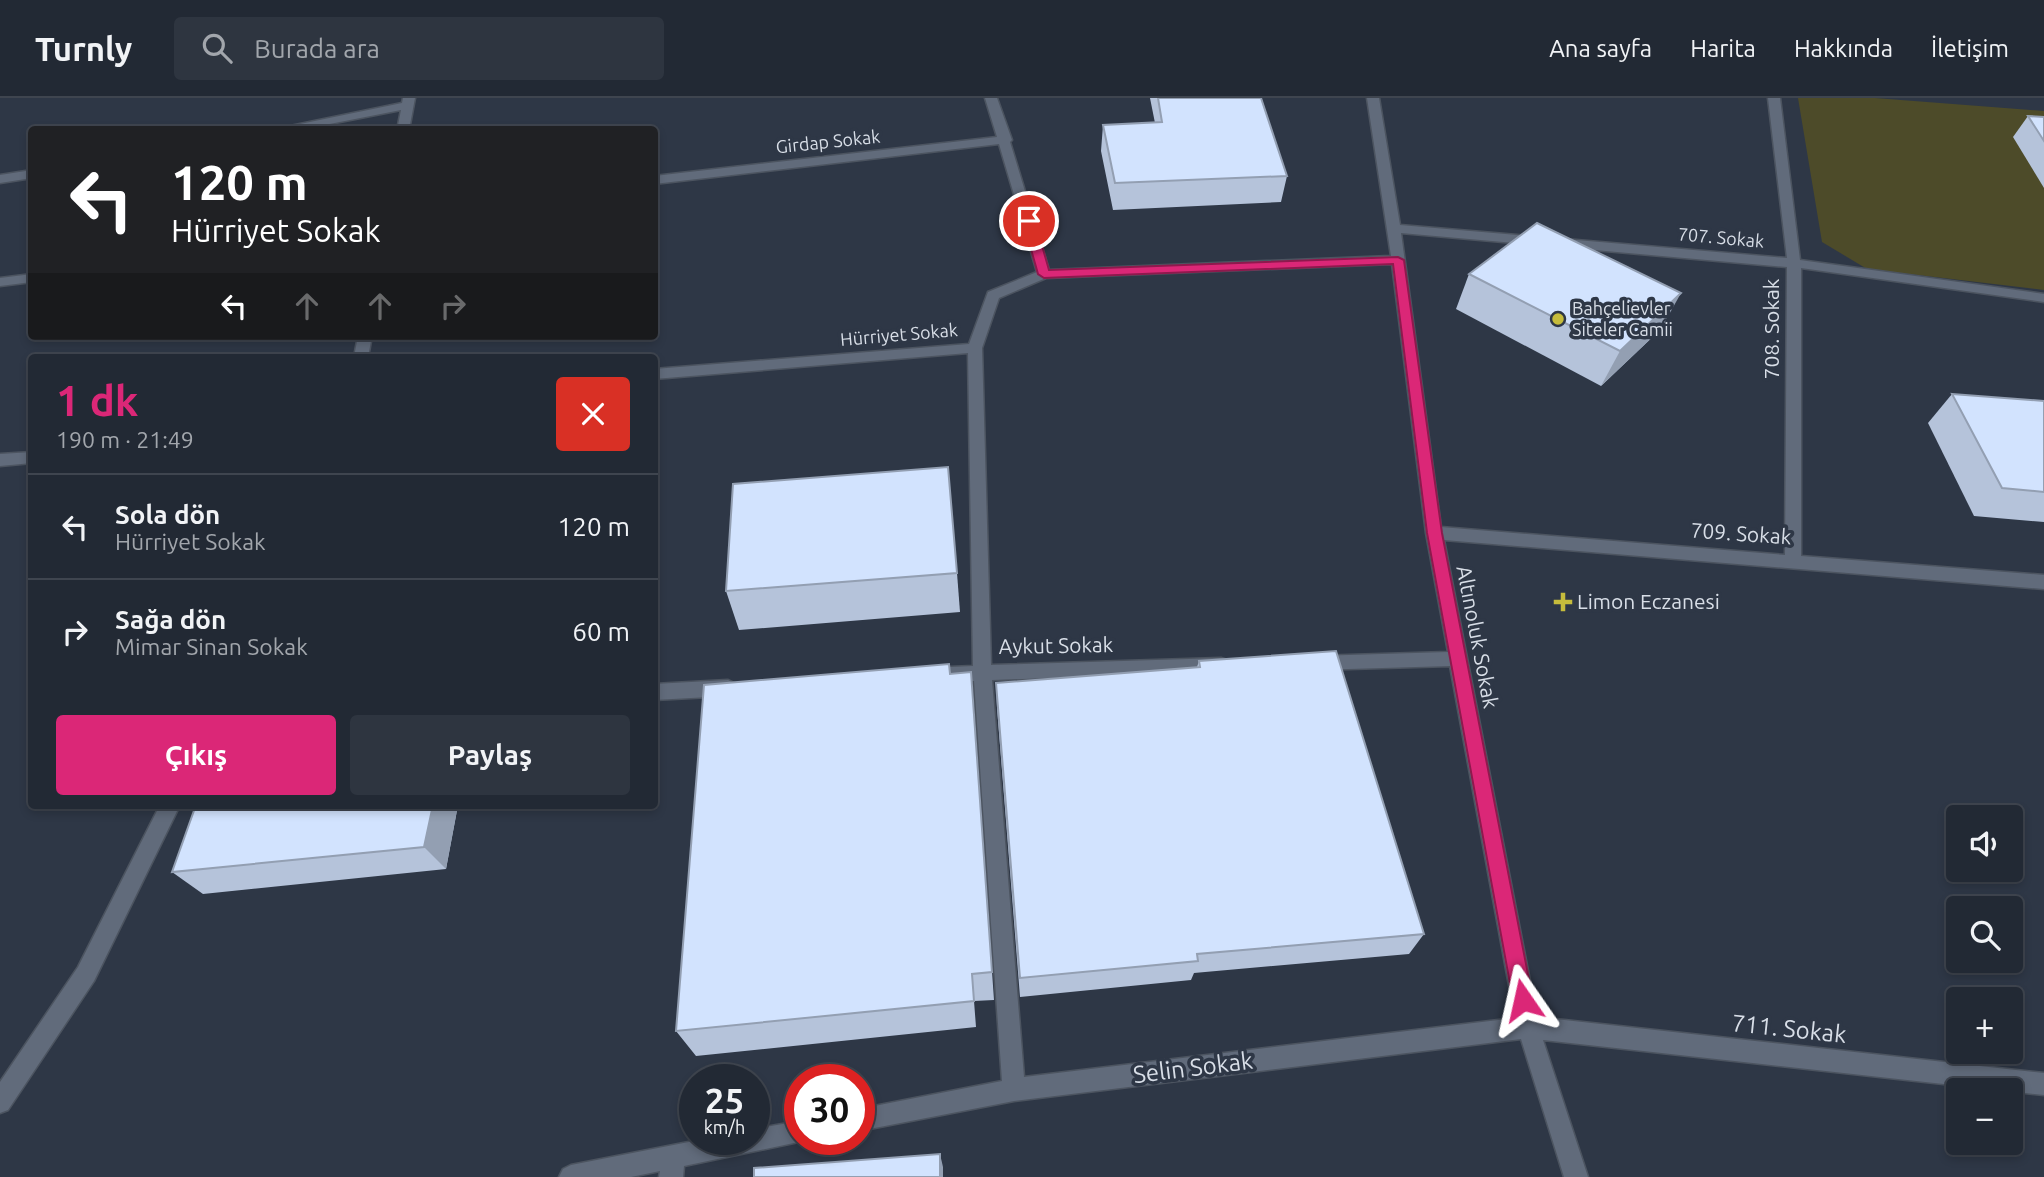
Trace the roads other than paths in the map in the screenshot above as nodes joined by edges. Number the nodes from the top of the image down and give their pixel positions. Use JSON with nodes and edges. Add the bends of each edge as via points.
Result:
{"nodes":[{"id":1,"x":991,"y":98,"type":"edge"},
{"id":2,"x":1373,"y":98,"type":"edge"},
{"id":3,"x":1774,"y":98,"type":"edge"},
{"id":4,"x":408,"y":102,"type":"edge"},
{"id":5,"x":296,"y":126,"type":"edge"},
{"id":6,"x":404,"y":126,"type":"edge"},
{"id":7,"x":1006,"y":140,"type":"junction"},
{"id":8,"x":28,"y":175,"type":"edge"},
{"id":9,"x":0,"y":179,"type":"edge"},
{"id":10,"x":658,"y":180,"type":"edge"},
{"id":11,"x":1394,"y":228,"type":"junction"},
{"id":12,"x":1398,"y":260,"type":"junction"},
{"id":13,"x":1794,"y":263,"type":"junction"},
{"id":14,"x":1044,"y":274,"type":"junction"},
{"id":15,"x":28,"y":278,"type":"edge"},
{"id":16,"x":0,"y":282,"type":"edge"},
{"id":17,"x":2044,"y":298,"type":"edge"},
{"id":18,"x":975,"y":348,"type":"junction"},
{"id":19,"x":658,"y":374,"type":"edge"},
{"id":20,"x":28,"y":457,"type":"edge"},
{"id":21,"x":0,"y":460,"type":"edge"},
{"id":22,"x":1434,"y":533,"type":"junction"},
{"id":23,"x":1793,"y":561,"type":"junction"},
{"id":24,"x":2044,"y":582,"type":"edge"},
{"id":25,"x":1458,"y":659,"type":"junction"},
{"id":26,"x":1295,"y":663,"type":"edge"},
{"id":27,"x":1241,"y":665,"type":"edge"},
{"id":28,"x":982,"y":671,"type":"junction"},
{"id":29,"x":914,"y":675,"type":"edge"},
{"id":30,"x":750,"y":686,"type":"edge"},
{"id":31,"x":658,"y":692,"type":"edge"},
{"id":32,"x":168,"y":809,"type":"edge"},
{"id":33,"x":1528,"y":1027,"type":"junction"},
{"id":34,"x":2044,"y":1084,"type":"edge"},
{"id":35,"x":1014,"y":1090,"type":"junction"},
{"id":36,"x":0,"y":1102,"type":"edge"},
{"id":37,"x":875,"y":1117,"type":"edge"},
{"id":38,"x":784,"y":1136,"type":"edge"},
{"id":39,"x":672,"y":1167,"type":"edge"},
{"id":40,"x":571,"y":1177,"type":"edge"},
{"id":41,"x":1576,"y":1177,"type":"edge"}],
"edges":[{"from":1,"to":7,"type":"street"},
{"from":2,"to":11,"type":"street","name":"Altınoluk Sokak"},
{"from":3,"to":13,"type":"street","name":"708. Sokak"},
{"from":4,"to":5,"type":"street"},
{"from":4,"to":6,"type":"street"},
{"from":7,"to":10,"type":"street","name":"Girdap Sokak"},
{"from":7,"to":14,"type":"street"},
{"from":8,"to":9,"type":"street"},
{"from":11,"to":12,"type":"street","name":"Altınoluk Sokak"},
{"from":11,"to":13,"type":"street","name":"707. Sokak"},
{"from":12,"to":14,"type":"street","name":"Hürriyet Sokak"},
{"from":12,"to":22,"type":"street","name":"Altınoluk Sokak"},
{"from":13,"to":17,"type":"street","name":"707. Sokak"},
{"from":13,"to":23,"type":"street","name":"708. Sokak"},
{"from":14,"to":18,"type":"street","name":"Hürriyet Sokak","via":[[993,295]]},
{"from":15,"to":16,"type":"street"},
{"from":18,"to":19,"type":"street","name":"Hürriyet Sokak"},
{"from":18,"to":28,"type":"street"},
{"from":20,"to":21,"type":"street"},
{"from":22,"to":23,"type":"street","name":"709. Sokak"},
{"from":22,"to":25,"type":"street","name":"Altınoluk Sokak"},
{"from":23,"to":24,"type":"street","name":"709. Sokak"},
{"from":25,"to":26,"type":"street"},
{"from":25,"to":33,"type":"street","name":"Altınoluk Sokak"},
{"from":27,"to":28,"type":"street","name":"Aykut Sokak"},
{"from":28,"to":29,"type":"street","name":"Aykut Sokak"},
{"from":28,"to":35,"type":"street"},
{"from":30,"to":31,"type":"street"},
{"from":32,"to":36,"type":"street","via":[[86,974]]},
{"from":33,"to":34,"type":"street","name":"711. Sokak"},
{"from":33,"to":35,"type":"street","name":"Selin Sokak"},
{"from":33,"to":41,"type":"street","name":"Altınoluk Sokak"},
{"from":35,"to":37,"type":"street","name":"Selin Sokak"},
{"from":38,"to":39,"type":"street"},
{"from":39,"to":40,"type":"street"}]}
